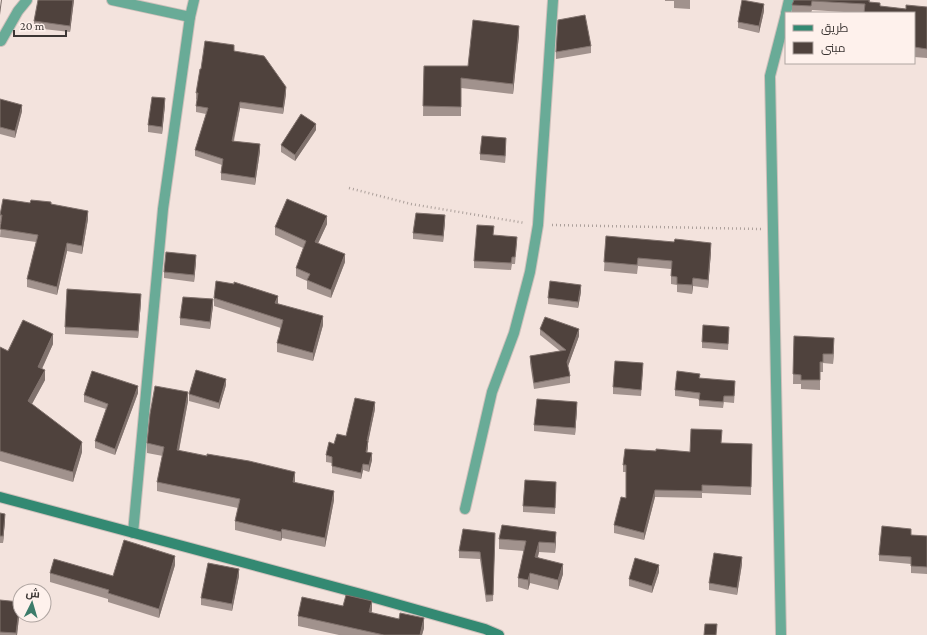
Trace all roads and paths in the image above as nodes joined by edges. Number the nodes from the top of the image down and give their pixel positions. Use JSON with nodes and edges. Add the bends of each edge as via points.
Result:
{"nodes":[{"id":1,"x":28,"y":0,"type":"edge"},
{"id":2,"x":112,"y":0,"type":"edge"},
{"id":3,"x":194,"y":0,"type":"edge"},
{"id":4,"x":553,"y":0,"type":"edge"},
{"id":5,"x":789,"y":0,"type":"edge"},
{"id":6,"x":786,"y":12,"type":"edge"},
{"id":7,"x":190,"y":17,"type":"junction"},
{"id":8,"x":785,"y":17,"type":"edge"},
{"id":9,"x":0,"y":42,"type":"edge"},
{"id":10,"x":349,"y":188,"type":"dead end"},
{"id":11,"x":538,"y":225,"type":"junction"},
{"id":12,"x":773,"y":230,"type":"junction"},
{"id":13,"x":0,"y":497,"type":"edge"},
{"id":14,"x":464,"y":509,"type":"dead end"},
{"id":15,"x":133,"y":533,"type":"junction"},
{"id":16,"x":499,"y":635,"type":"edge"},
{"id":17,"x":781,"y":635,"type":"edge"}],
"edges":[{"from":1,"to":9,"type":"street","via":[[18,11]]},
{"from":2,"to":7,"type":"street"},
{"from":3,"to":7,"type":"street"},
{"from":4,"to":11,"type":"street"},
{"from":5,"to":6,"type":"street"},
{"from":7,"to":15,"type":"street","via":[[163,209]]},
{"from":8,"to":12,"type":"street","via":[[770,76]]},
{"from":10,"to":11,"type":"path","via":[[411,204]]},
{"from":11,"to":12,"type":"path"},
{"from":11,"to":14,"type":"street","via":[[530,272],[514,333],[492,392]]},
{"from":12,"to":17,"type":"street"},
{"from":13,"to":15,"type":"main road"},
{"from":15,"to":16,"type":"main road","via":[[362,594]]}]}
